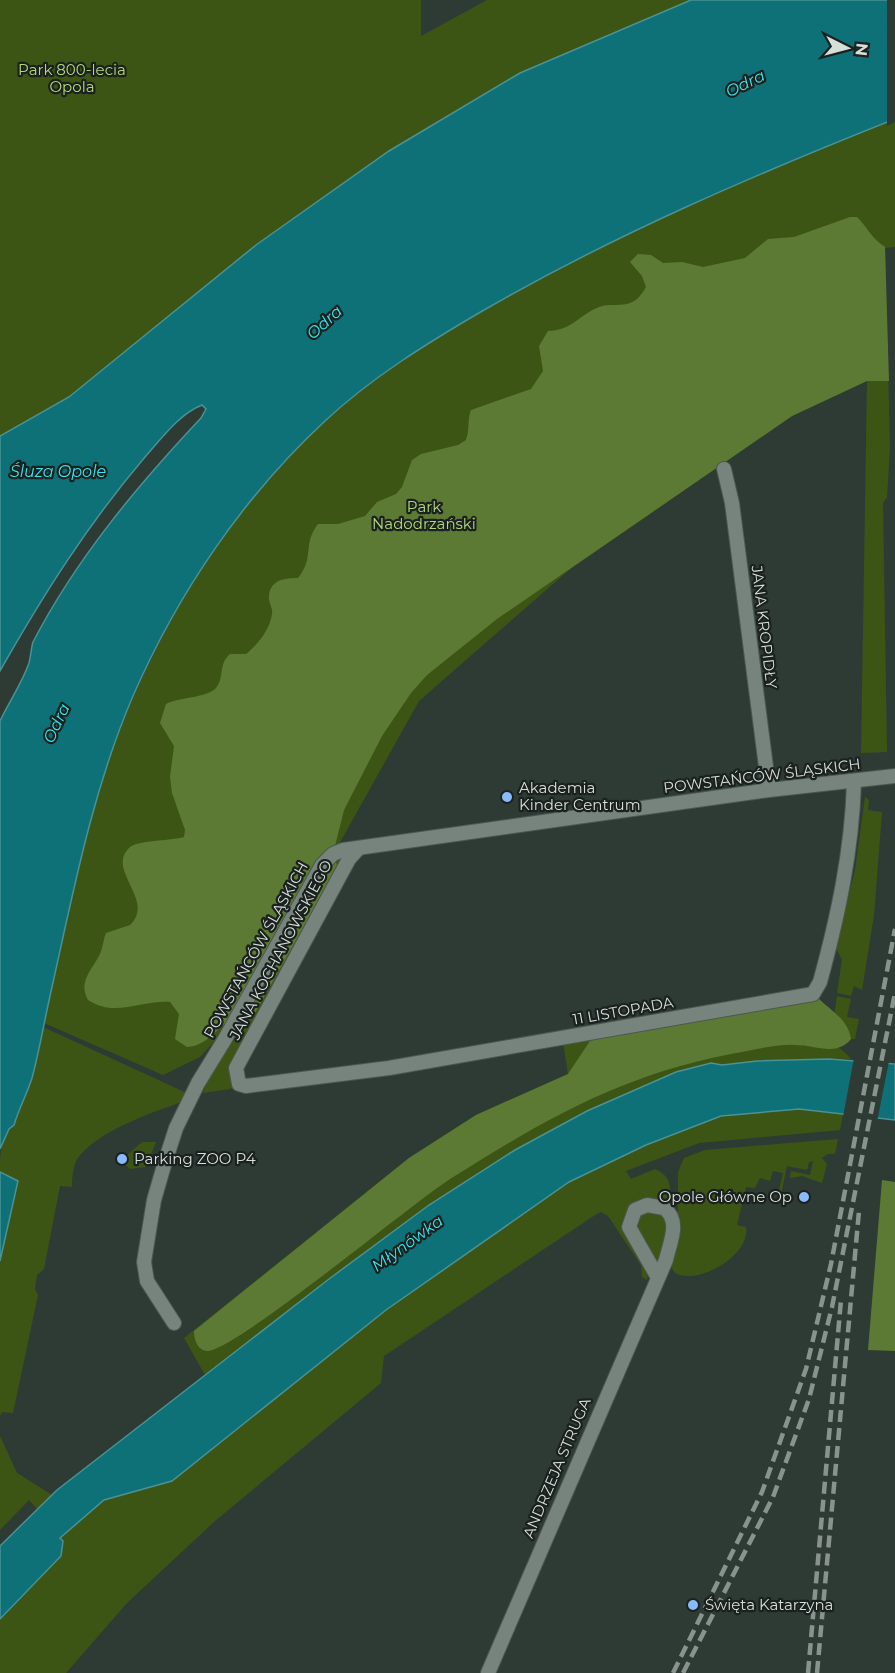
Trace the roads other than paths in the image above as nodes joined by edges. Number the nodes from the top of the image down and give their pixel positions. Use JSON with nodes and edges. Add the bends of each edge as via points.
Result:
{"nodes":[{"id":1,"x":724,"y":469,"type":"dead end"},
{"id":2,"x":895,"y":776,"type":"edge"},
{"id":3,"x":854,"y":782,"type":"junction"},
{"id":4,"x":769,"y":790,"type":"junction"},
{"id":5,"x":358,"y":849,"type":"junction"},
{"id":6,"x":236,"y":1068,"type":"joint"},
{"id":7,"x":657,"y":1276,"type":"junction"},
{"id":8,"x":174,"y":1323,"type":"dead end"},
{"id":9,"x":488,"y":1673,"type":"edge"}],
"edges":[{"from":1,"to":4,"type":"street","name":"JANA KROPIDŁY","via":[[732,504]]},
{"from":2,"to":3,"type":"street","name":"POWSTAŃCÓW ŚLĄSKICH"},
{"from":3,"to":4,"type":"street","name":"POWSTAŃCÓW ŚLĄSKICH"},
{"from":3,"to":6,"type":"street","name":"11 LISTOPADA","via":[[852,824],[838,915],[820,982],[813,994],[389,1068],[246,1086],[239,1084]]},
{"from":4,"to":5,"type":"street","name":"POWSTAŃCÓW ŚLĄSKICH"},
{"from":5,"to":6,"type":"street","name":"JANA KOCHANOWSKIEGO"},
{"from":5,"to":8,"type":"street","name":"POWSTAŃCÓW ŚLĄSKICH","via":[[338,851],[322,865],[176,1128],[154,1200],[144,1262],[147,1281]]},
{"from":7,"to":7,"type":"street","name":"ANDRZEJA STRUGA","via":[[629,1227],[635,1210],[646,1205],[664,1208],[674,1225],[666,1260]]},
{"from":7,"to":9,"type":"street","name":"ANDRZEJA STRUGA"}]}
